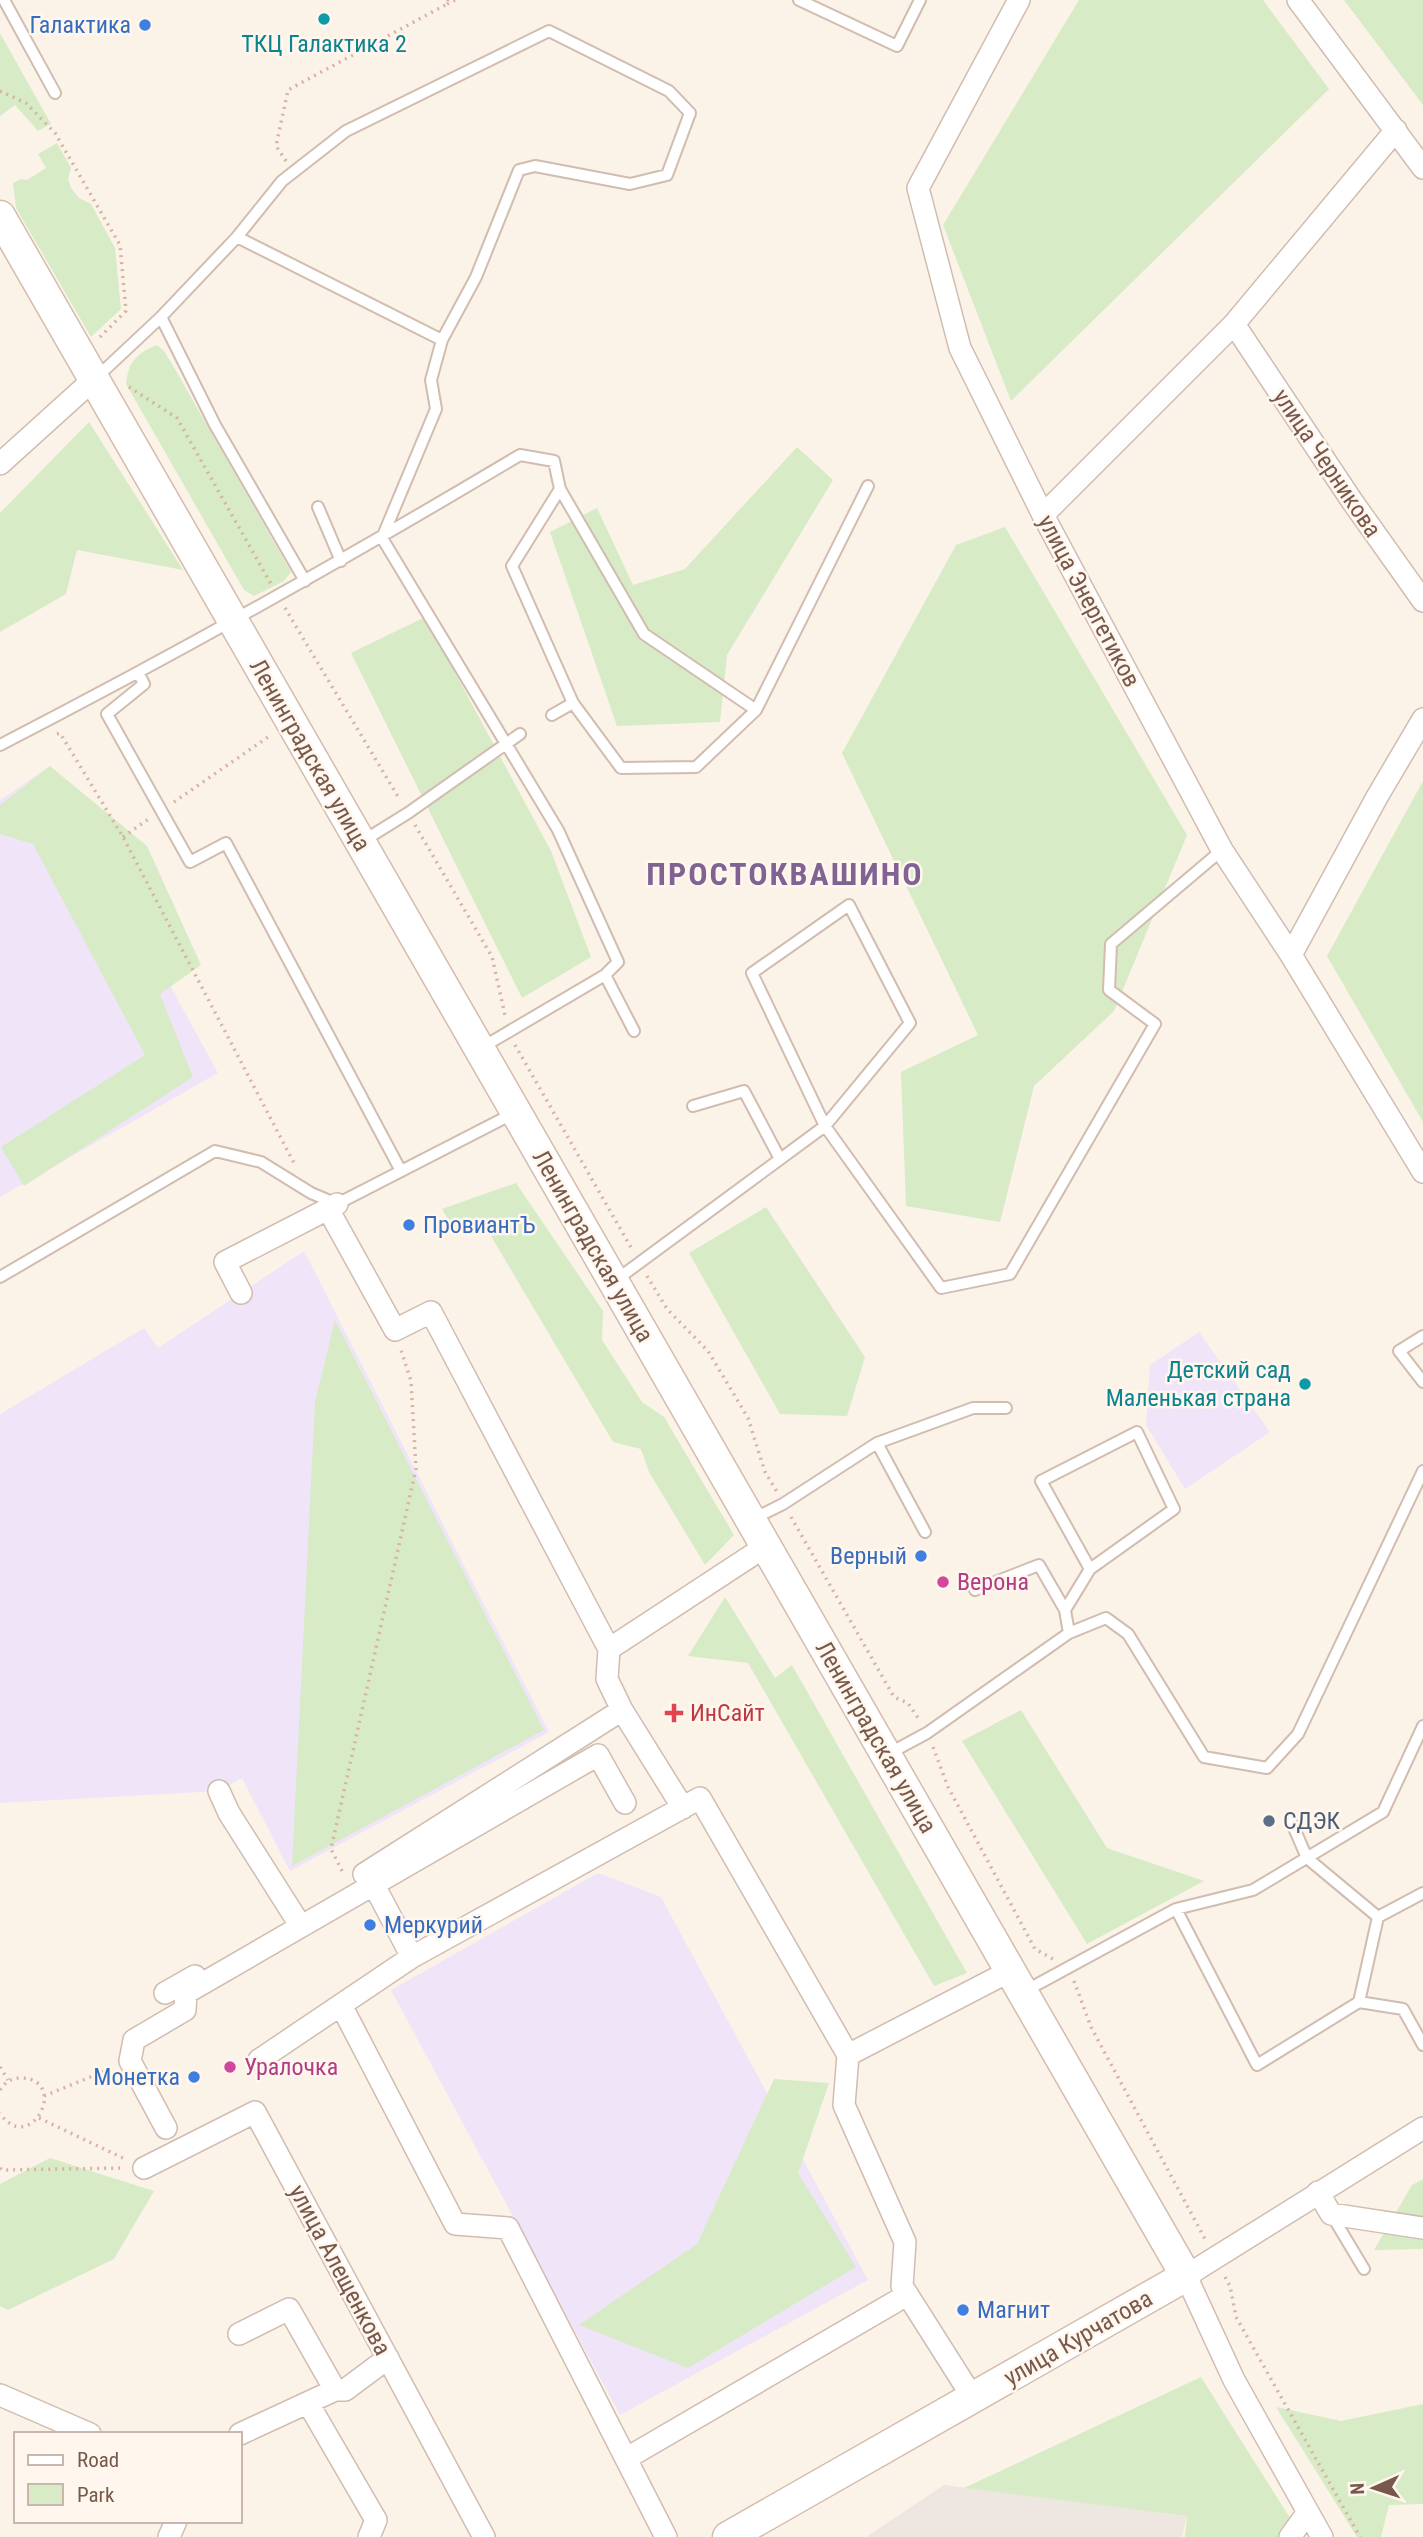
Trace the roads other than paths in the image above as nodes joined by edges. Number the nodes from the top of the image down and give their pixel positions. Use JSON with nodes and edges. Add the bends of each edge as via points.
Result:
{"nodes":[{"id":1,"x":4,"y":0,"type":"edge"},
{"id":2,"x":799,"y":0,"type":"edge"},
{"id":3,"x":920,"y":0,"type":"edge"},
{"id":4,"x":1019,"y":0,"type":"edge"},
{"id":5,"x":1298,"y":0,"type":"edge"},
{"id":6,"x":55,"y":93,"type":"dead end"},
{"id":7,"x":1396,"y":130,"type":"junction"},
{"id":8,"x":1423,"y":168,"type":"edge"},
{"id":9,"x":0,"y":216,"type":"edge"},
{"id":10,"x":237,"y":237,"type":"junction"},
{"id":11,"x":161,"y":317,"type":"junction"},
{"id":12,"x":1234,"y":324,"type":"junction"},
{"id":13,"x":442,"y":340,"type":"junction"},
{"id":14,"x":102,"y":371,"type":"junction"},
{"id":15,"x":0,"y":464,"type":"edge"},
{"id":16,"x":868,"y":486,"type":"dead end"},
{"id":17,"x":559,"y":489,"type":"junction"},
{"id":18,"x":318,"y":507,"type":"dead end"},
{"id":19,"x":1043,"y":515,"type":"junction"},
{"id":20,"x":382,"y":538,"type":"junction"},
{"id":21,"x":341,"y":561,"type":"junction"},
{"id":22,"x":304,"y":581,"type":"junction"},
{"id":23,"x":1423,"y":601,"type":"edge"},
{"id":24,"x":233,"y":621,"type":"junction"},
{"id":25,"x":139,"y":674,"type":"junction"},
{"id":26,"x":573,"y":702,"type":"junction"},
{"id":27,"x":757,"y":710,"type":"junction"},
{"id":28,"x":552,"y":715,"type":"dead end"},
{"id":29,"x":1423,"y":719,"type":"edge"},
{"id":30,"x":520,"y":734,"type":"dead end"},
{"id":31,"x":506,"y":743,"type":"junction"},
{"id":32,"x":0,"y":745,"type":"edge"},
{"id":33,"x":360,"y":842,"type":"junction"},
{"id":34,"x":1222,"y":850,"type":"junction"},
{"id":35,"x":1291,"y":955,"type":"junction"},
{"id":36,"x":604,"y":975,"type":"junction"},
{"id":37,"x":634,"y":1031,"type":"dead end"},
{"id":38,"x":480,"y":1049,"type":"junction"},
{"id":39,"x":693,"y":1106,"type":"dead end"},
{"id":40,"x":516,"y":1112,"type":"junction"},
{"id":41,"x":825,"y":1126,"type":"junction"},
{"id":42,"x":780,"y":1159,"type":"junction"},
{"id":43,"x":401,"y":1171,"type":"junction"},
{"id":44,"x":1423,"y":1172,"type":"edge"},
{"id":45,"x":332,"y":1206,"type":"junction"},
{"id":46,"x":0,"y":1277,"type":"edge"},
{"id":47,"x":614,"y":1282,"type":"junction"},
{"id":48,"x":241,"y":1293,"type":"dead end"},
{"id":49,"x":1423,"y":1336,"type":"edge"},
{"id":50,"x":1423,"y":1382,"type":"edge"},
{"id":51,"x":1006,"y":1408,"type":"dead end"},
{"id":52,"x":877,"y":1443,"type":"junction"},
{"id":53,"x":1423,"y":1471,"type":"edge"},
{"id":54,"x":751,"y":1520,"type":"junction"},
{"id":55,"x":925,"y":1532,"type":"dead end"},
{"id":56,"x":766,"y":1546,"type":"junction"},
{"id":57,"x":1090,"y":1569,"type":"junction"},
{"id":58,"x":975,"y":1590,"type":"dead end"},
{"id":59,"x":1065,"y":1610,"type":"junction"},
{"id":60,"x":1069,"y":1633,"type":"junction"},
{"id":61,"x":609,"y":1649,"type":"junction"},
{"id":62,"x":622,"y":1710,"type":"junction"},
{"id":63,"x":1423,"y":1726,"type":"edge"},
{"id":64,"x":886,"y":1755,"type":"junction"},
{"id":65,"x":1267,"y":1768,"type":"junction"},
{"id":66,"x":1273,"y":1780,"type":"dead end"},
{"id":67,"x":219,"y":1791,"type":"dead end"},
{"id":68,"x":625,"y":1803,"type":"dead end"},
{"id":69,"x":683,"y":1808,"type":"junction"},
{"id":70,"x":1291,"y":1821,"type":"dead end"},
{"id":71,"x":1307,"y":1858,"type":"junction"},
{"id":72,"x":370,"y":1878,"type":"junction"},
{"id":73,"x":1423,"y":1893,"type":"edge"},
{"id":74,"x":1176,"y":1909,"type":"junction"},
{"id":75,"x":295,"y":1917,"type":"junction"},
{"id":76,"x":1378,"y":1917,"type":"junction"},
{"id":77,"x":412,"y":1957,"type":"junction"},
{"id":78,"x":1016,"y":1982,"type":"junction"},
{"id":79,"x":165,"y":1993,"type":"dead end"},
{"id":80,"x":1359,"y":2002,"type":"junction"},
{"id":81,"x":341,"y":2005,"type":"junction"},
{"id":82,"x":1423,"y":2045,"type":"edge"},
{"id":83,"x":848,"y":2055,"type":"junction"},
{"id":84,"x":260,"y":2060,"type":"dead end"},
{"id":85,"x":166,"y":2128,"type":"dead end"},
{"id":86,"x":1423,"y":2128,"type":"edge"},
{"id":87,"x":144,"y":2168,"type":"road end"},
{"id":88,"x":1318,"y":2192,"type":"junction"},
{"id":89,"x":1331,"y":2214,"type":"junction"},
{"id":90,"x":1423,"y":2228,"type":"edge"},
{"id":91,"x":1364,"y":2269,"type":"dead end"},
{"id":92,"x":1186,"y":2276,"type":"junction"},
{"id":93,"x":907,"y":2295,"type":"junction"},
{"id":94,"x":239,"y":2334,"type":"dead end"},
{"id":95,"x":388,"y":2358,"type":"junction"},
{"id":96,"x":335,"y":2390,"type":"junction"},
{"id":97,"x":0,"y":2395,"type":"edge"},
{"id":98,"x":974,"y":2398,"type":"junction"},
{"id":99,"x":308,"y":2403,"type":"junction"},
{"id":100,"x":85,"y":2432,"type":"edge"},
{"id":101,"x":242,"y":2433,"type":"edge"},
{"id":102,"x":627,"y":2458,"type":"junction"},
{"id":103,"x":1308,"y":2512,"type":"junction"},
{"id":104,"x":369,"y":2537,"type":"edge"},
{"id":105,"x":484,"y":2537,"type":"edge"},
{"id":106,"x":666,"y":2537,"type":"edge"},
{"id":107,"x":728,"y":2537,"type":"edge"},
{"id":108,"x":1290,"y":2537,"type":"edge"},
{"id":109,"x":1322,"y":2537,"type":"edge"}],
"edges":[{"from":1,"to":6,"type":"lane"},
{"from":2,"to":3,"type":"lane","via":[[897,46]]},
{"from":4,"to":19,"type":"street","name":"улица Энергетиков","via":[[918,188],[960,348]]},
{"from":5,"to":7,"type":"street"},
{"from":7,"to":8,"type":"street"},
{"from":7,"to":12,"type":"street"},
{"from":9,"to":14,"type":"main road","name":"Ленинградская улица"},
{"from":10,"to":11,"type":"lane"},
{"from":10,"to":13,"type":"lane"},
{"from":10,"to":13,"type":"lane","via":[[282,181],[346,131],[549,31],[669,91],[690,113],[667,175],[631,184],[535,166],[519,170],[476,276]]},
{"from":11,"to":14,"type":"lane"},
{"from":11,"to":22,"type":"lane","via":[[215,425]]},
{"from":12,"to":19,"type":"street"},
{"from":12,"to":23,"type":"street","name":"улица Черникова"},
{"from":13,"to":20,"type":"lane","via":[[430,380],[436,409]]},
{"from":14,"to":15,"type":"street"},
{"from":14,"to":24,"type":"main road","name":"Ленинградская улица"},
{"from":16,"to":27,"type":"lane"},
{"from":17,"to":20,"type":"lane","via":[[554,461],[520,456]]},
{"from":17,"to":26,"type":"lane","via":[[512,566]]},
{"from":17,"to":27,"type":"lane","via":[[643,634]]},
{"from":18,"to":21,"type":"lane"},
{"from":19,"to":34,"type":"street","name":"улица Энергетиков"},
{"from":20,"to":21,"type":"lane"},
{"from":20,"to":31,"type":"lane"},
{"from":21,"to":22,"type":"lane"},
{"from":22,"to":24,"type":"lane"},
{"from":24,"to":25,"type":"lane"},
{"from":24,"to":33,"type":"main road","name":"Ленинградская улица"},
{"from":25,"to":32,"type":"lane"},
{"from":25,"to":43,"type":"lane","via":[[144,684],[107,715],[190,862],[226,843]]},
{"from":26,"to":27,"type":"lane","via":[[621,768],[696,767]]},
{"from":26,"to":28,"type":"lane"},
{"from":29,"to":35,"type":"street"},
{"from":30,"to":31,"type":"lane"},
{"from":31,"to":33,"type":"lane"},
{"from":31,"to":36,"type":"lane","via":[[558,830],[618,962]]},
{"from":33,"to":38,"type":"main road","name":"Ленинградская улица"},
{"from":34,"to":35,"type":"street","name":"улица Энергетиков"},
{"from":34,"to":41,"type":"lane","via":[[1111,944],[1110,990],[1155,1024],[1010,1274],[941,1288]]},
{"from":35,"to":44,"type":"street","name":"улица Энергетиков"},
{"from":36,"to":37,"type":"lane"},
{"from":36,"to":38,"type":"lane"},
{"from":38,"to":40,"type":"main road","name":"Ленинградская улица"},
{"from":39,"to":42,"type":"lane","via":[[744,1091]]},
{"from":40,"to":43,"type":"lane"},
{"from":40,"to":47,"type":"main road","name":"Ленинградская улица"},
{"from":41,"to":41,"type":"lane","via":[[752,973],[849,905],[910,1023]]},
{"from":41,"to":42,"type":"lane"},
{"from":42,"to":47,"type":"lane"},
{"from":43,"to":45,"type":"lane"},
{"from":45,"to":46,"type":"lane","via":[[261,1161],[215,1152]]},
{"from":45,"to":48,"type":"street","via":[[225,1262]]},
{"from":45,"to":61,"type":"street","via":[[395,1330],[431,1312]]},
{"from":47,"to":54,"type":"main road","name":"Ленинградская улица"},
{"from":49,"to":50,"type":"lane","via":[[1399,1351]]},
{"from":51,"to":52,"type":"lane","via":[[973,1408]]},
{"from":52,"to":54,"type":"lane"},
{"from":52,"to":55,"type":"lane"},
{"from":53,"to":65,"type":"lane","via":[[1298,1734]]},
{"from":54,"to":56,"type":"main road","name":"Ленинградская улица"},
{"from":56,"to":61,"type":"street"},
{"from":56,"to":64,"type":"main road","name":"Ленинградская улица"},
{"from":57,"to":57,"type":"lane","via":[[1174,1509],[1137,1432],[1041,1481]]},
{"from":57,"to":59,"type":"lane"},
{"from":58,"to":59,"type":"lane","via":[[1039,1565]]},
{"from":59,"to":60,"type":"lane"},
{"from":60,"to":64,"type":"lane","via":[[928,1733]]},
{"from":60,"to":65,"type":"lane","via":[[1107,1618],[1128,1634],[1204,1757]]},
{"from":61,"to":62,"type":"street","via":[[607,1679]]},
{"from":62,"to":69,"type":"street"},
{"from":62,"to":72,"type":"street"},
{"from":63,"to":71,"type":"lane","via":[[1383,1812]]},
{"from":64,"to":78,"type":"main road","name":"Ленинградская улица"},
{"from":65,"to":66,"type":"lane"},
{"from":67,"to":75,"type":"street"},
{"from":68,"to":72,"type":"street","via":[[598,1755]]},
{"from":69,"to":77,"type":"street"},
{"from":69,"to":83,"type":"street","via":[[700,1798]]},
{"from":70,"to":71,"type":"lane"},
{"from":71,"to":74,"type":"lane","via":[[1253,1889]]},
{"from":71,"to":76,"type":"lane"},
{"from":72,"to":75,"type":"street","via":[[349,1884]]},
{"from":72,"to":77,"type":"street"},
{"from":72,"to":85,"type":"street","via":[[186,1993],[185,2010],[134,2040],[130,2061]]},
{"from":73,"to":76,"type":"lane"},
{"from":74,"to":78,"type":"lane","via":[[1069,1968]]},
{"from":74,"to":80,"type":"lane","via":[[1257,2065]]},
{"from":75,"to":79,"type":"street"},
{"from":76,"to":80,"type":"lane"},
{"from":77,"to":81,"type":"street"},
{"from":78,"to":83,"type":"street"},
{"from":78,"to":92,"type":"main road","name":"Ленинградская улица"},
{"from":80,"to":82,"type":"lane","via":[[1404,2009]]},
{"from":81,"to":84,"type":"street"},
{"from":81,"to":102,"type":"street","via":[[454,2224],[508,2228]]},
{"from":83,"to":93,"type":"street","via":[[844,2105],[905,2242],[902,2286]]},
{"from":86,"to":88,"type":"street","name":"улица Курчатова"},
{"from":87,"to":95,"type":"street","name":"улица Алещенкова","via":[[255,2112]]},
{"from":88,"to":89,"type":"street"},
{"from":88,"to":92,"type":"street","name":"улица Курчатова"},
{"from":89,"to":90,"type":"street"},
{"from":89,"to":91,"type":"lane"},
{"from":92,"to":98,"type":"main road","name":"улица Курчатова"},
{"from":92,"to":103,"type":"street","via":[[1234,2380]]},
{"from":93,"to":98,"type":"street"},
{"from":93,"to":102,"type":"street"},
{"from":94,"to":96,"type":"street","via":[[289,2309]]},
{"from":95,"to":96,"type":"street","via":[[345,2390]]},
{"from":95,"to":105,"type":"street","name":"улица Алещенкова"},
{"from":96,"to":99,"type":"street"},
{"from":97,"to":100,"type":"street"},
{"from":98,"to":107,"type":"main road","name":"улица Курчатова"},
{"from":99,"to":101,"type":"street"},
{"from":99,"to":104,"type":"street","via":[[376,2520]]},
{"from":102,"to":106,"type":"street"},
{"from":103,"to":108,"type":"street"},
{"from":103,"to":109,"type":"street"}]}
